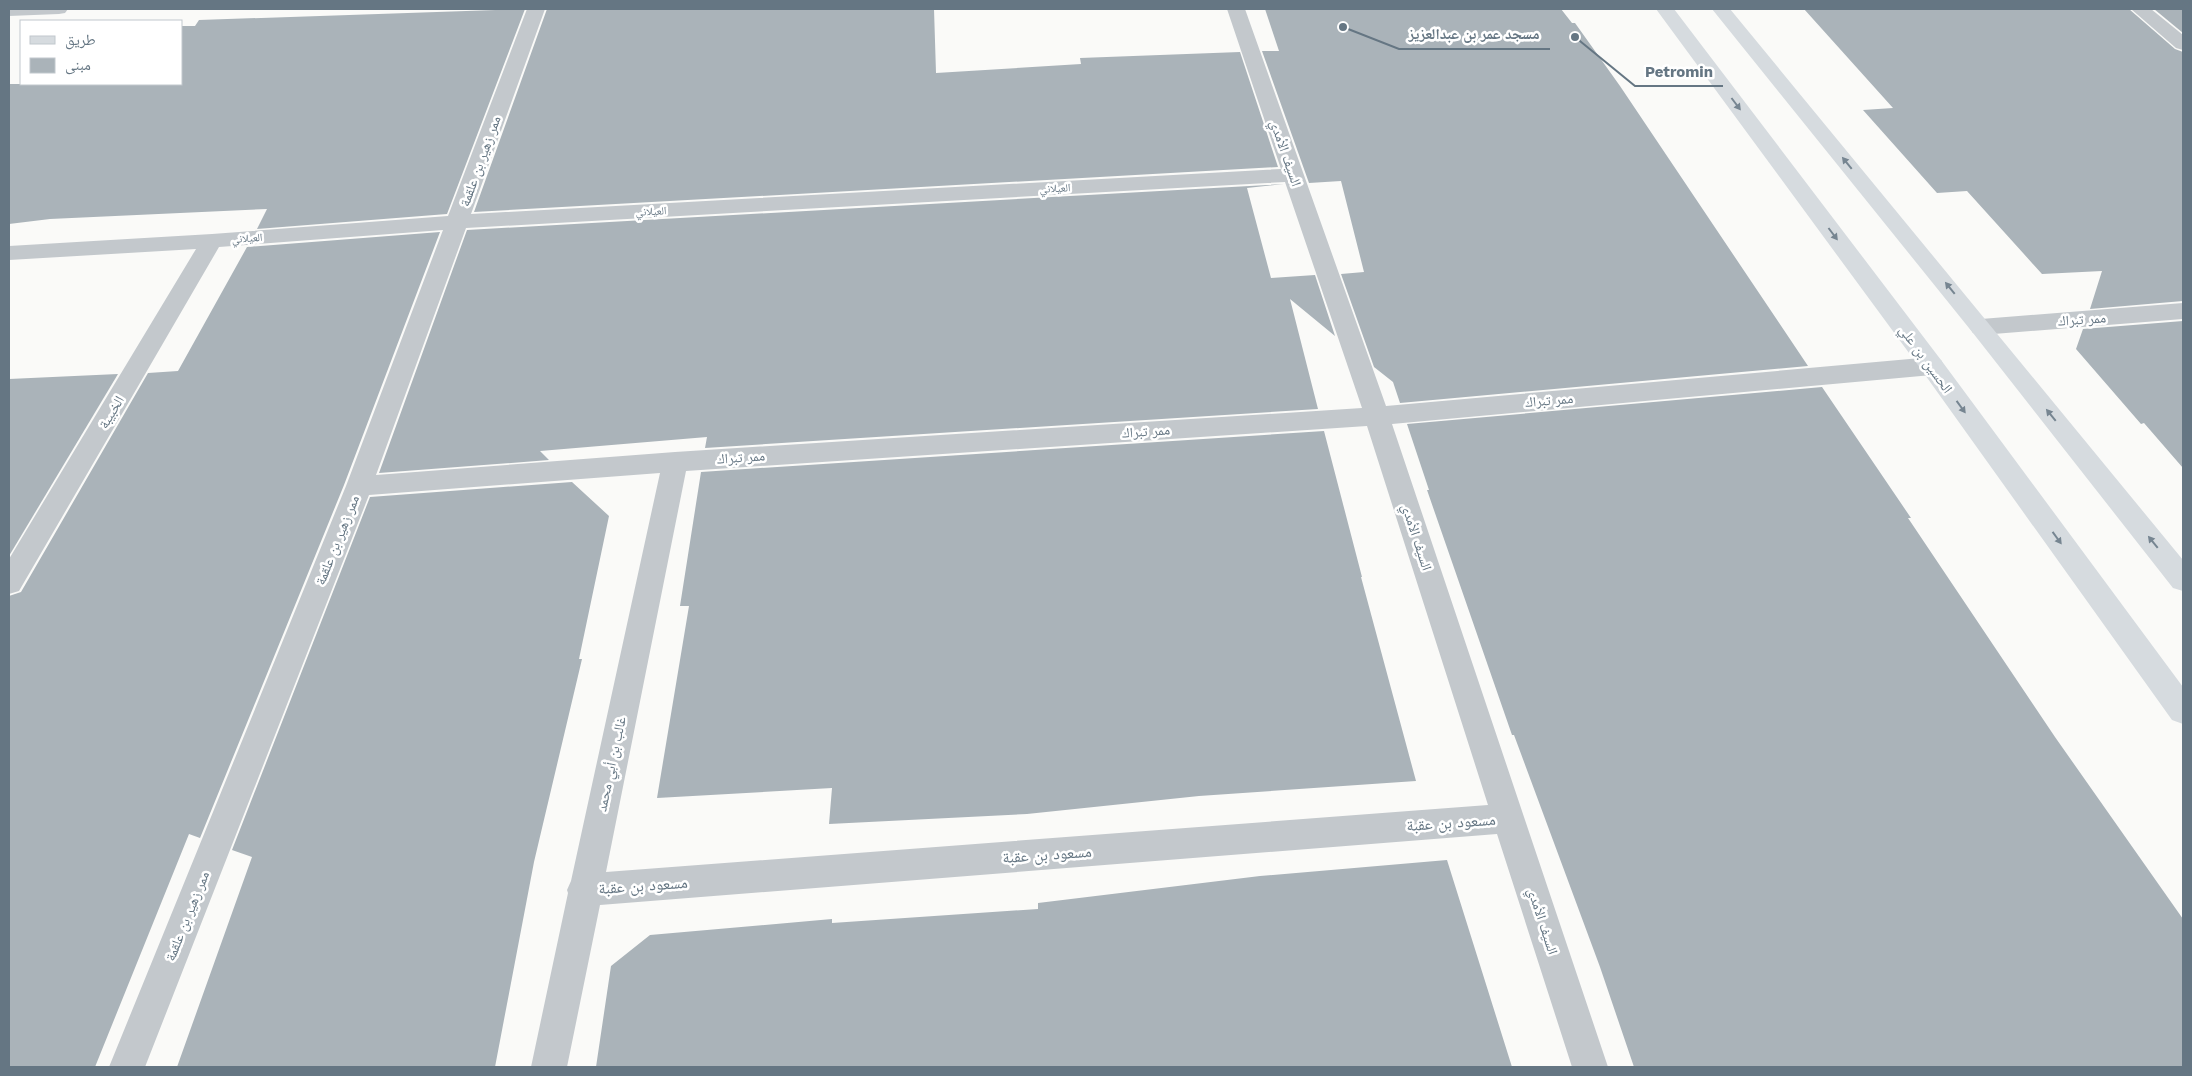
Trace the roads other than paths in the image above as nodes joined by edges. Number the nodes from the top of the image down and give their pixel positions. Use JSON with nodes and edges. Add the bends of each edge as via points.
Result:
{"nodes":[{"id":1,"x":59,"y":9,"type":"edge"},
{"id":2,"x":536,"y":9,"type":"edge"},
{"id":3,"x":1236,"y":9,"type":"edge"},
{"id":4,"x":1666,"y":9,"type":"edge"},
{"id":5,"x":1721,"y":9,"type":"edge"},
{"id":6,"x":2140,"y":9,"type":"edge"},
{"id":7,"x":9,"y":11,"type":"edge"},
{"id":8,"x":2183,"y":44,"type":"edge"},
{"id":9,"x":1294,"y":175,"type":"junction"},
{"id":10,"x":458,"y":222,"type":"junction"},
{"id":11,"x":212,"y":241,"type":"junction"},
{"id":12,"x":9,"y":253,"type":"edge"},
{"id":13,"x":2183,"y":311,"type":"edge"},
{"id":14,"x":1981,"y":327,"type":"junction"},
{"id":15,"x":1932,"y":366,"type":"junction"},
{"id":16,"x":1377,"y":416,"type":"junction"},
{"id":17,"x":675,"y":462,"type":"junction"},
{"id":18,"x":359,"y":486,"type":"junction"},
{"id":19,"x":2183,"y":580,"type":"edge"},
{"id":20,"x":9,"y":583,"type":"edge"},
{"id":21,"x":2183,"y":711,"type":"edge"},
{"id":22,"x":1510,"y":818,"type":"junction"},
{"id":23,"x":584,"y":890,"type":"junction"},
{"id":24,"x":127,"y":1067,"type":"edge"},
{"id":25,"x":549,"y":1067,"type":"edge"},
{"id":26,"x":1590,"y":1067,"type":"edge"}],
"edges":[{"from":1,"to":7,"type":"street"},
{"from":2,"to":10,"type":"street","name":"ممر زهير بن علقمة"},
{"from":3,"to":9,"type":"street","name":"السيف الأمدي"},
{"from":4,"to":15,"type":"street","name":"الحسين بن علي","one_way":true},
{"from":14,"to":5,"type":"street","one_way":true},
{"from":6,"to":8,"type":"street"},
{"from":9,"to":10,"type":"street","name":"العيلاني"},
{"from":9,"to":16,"type":"street","name":"السيف الأمدي"},
{"from":10,"to":11,"type":"street","name":"العيلاني"},
{"from":10,"to":18,"type":"street","name":"ممر زهير بن علقمة"},
{"from":11,"to":12,"type":"street","name":"العيلاني"},
{"from":11,"to":20,"type":"street","name":"الخبيبة"},
{"from":13,"to":14,"type":"street","name":"ممر تبراك"},
{"from":19,"to":14,"type":"street","one_way":true},
{"from":15,"to":16,"type":"street","name":"ممر تبراك"},
{"from":15,"to":21,"type":"street","name":"الحسين بن علي","one_way":true},
{"from":16,"to":17,"type":"street","name":"ممر تبراك"},
{"from":16,"to":22,"type":"street","name":"السيف الأمدي"},
{"from":17,"to":18,"type":"street","name":"ممر تبراك"},
{"from":17,"to":23,"type":"street","name":"غالب بن أبي محمد"},
{"from":18,"to":24,"type":"street","name":"ممر زهير بن علقمة"},
{"from":22,"to":23,"type":"street","name":"مسعود بن عقبة"},
{"from":22,"to":26,"type":"street","name":"السيف الأمدي"},
{"from":23,"to":25,"type":"street","name":"غالب بن أبي محمد"}]}
